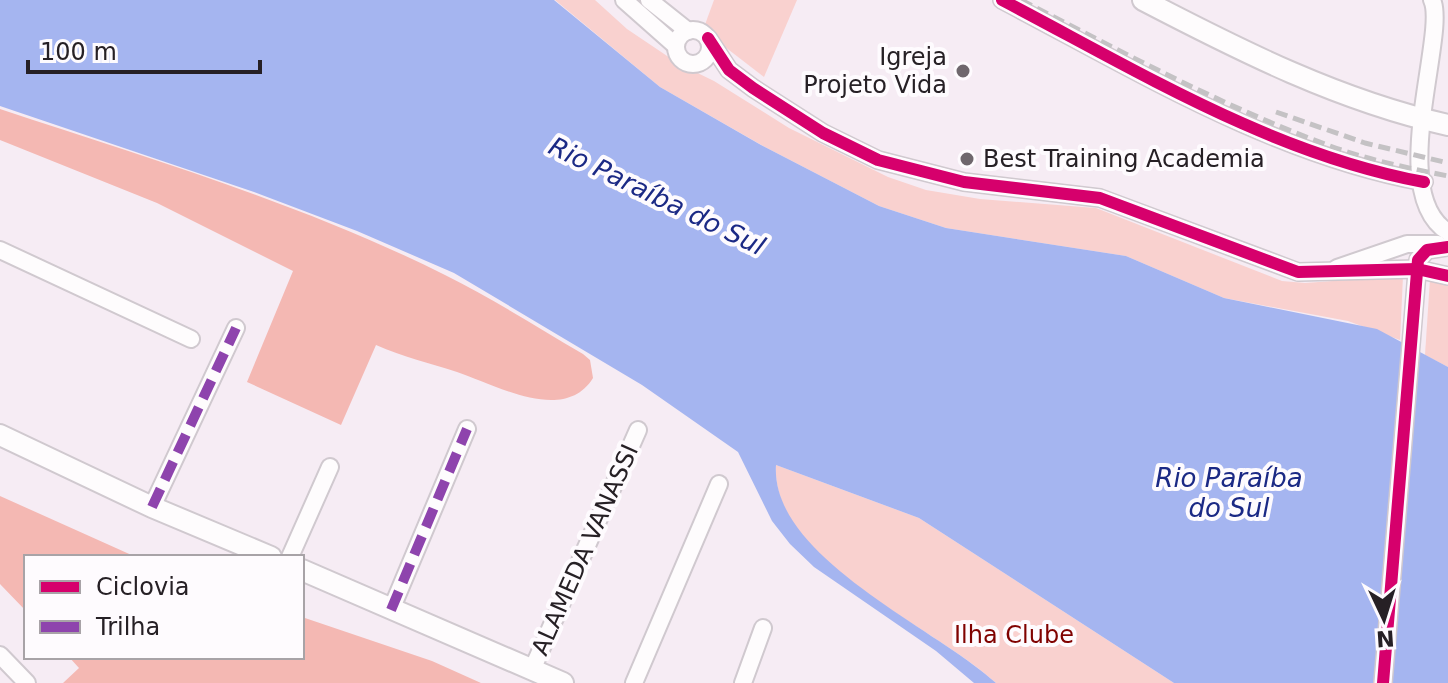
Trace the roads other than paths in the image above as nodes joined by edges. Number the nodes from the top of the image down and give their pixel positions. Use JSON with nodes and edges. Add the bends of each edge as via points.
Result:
{"nodes":[{"id":1,"x":624,"y":0,"type":"edge"},
{"id":2,"x":649,"y":0,"type":"edge"},
{"id":3,"x":1002,"y":0,"type":"edge"},
{"id":4,"x":1143,"y":0,"type":"edge"},
{"id":5,"x":1432,"y":0,"type":"edge"},
{"id":6,"x":683,"y":26,"type":"junction"},
{"id":7,"x":708,"y":38,"type":"junction"},
{"id":8,"x":676,"y":46,"type":"junction"},
{"id":9,"x":690,"y":63,"type":"junction"},
{"id":10,"x":729,"y":70,"type":"junction"},
{"id":11,"x":1440,"y":124,"type":"edge"},
{"id":12,"x":1424,"y":182,"type":"junction"},
{"id":13,"x":1447,"y":238,"type":"edge"},
{"id":14,"x":0,"y":250,"type":"edge"},
{"id":15,"x":1417,"y":269,"type":"junction"},
{"id":16,"x":1321,"y":274,"type":"junction"},
{"id":17,"x":1448,"y":276,"type":"edge"},
{"id":18,"x":236,"y":328,"type":"dead end"},
{"id":19,"x":191,"y":339,"type":"dead end"},
{"id":20,"x":467,"y":429,"type":"dead end"},
{"id":21,"x":638,"y":430,"type":"dead end"},
{"id":22,"x":0,"y":435,"type":"edge"},
{"id":23,"x":330,"y":467,"type":"dead end"},
{"id":24,"x":719,"y":484,"type":"dead end"},
{"id":25,"x":152,"y":507,"type":"junction"},
{"id":26,"x":266,"y":555,"type":"edge"},
{"id":27,"x":291,"y":555,"type":"edge"},
{"id":28,"x":304,"y":571,"type":"edge"},
{"id":29,"x":391,"y":610,"type":"junction"},
{"id":30,"x":763,"y":628,"type":"dead end"},
{"id":31,"x":0,"y":655,"type":"edge"},
{"id":32,"x":532,"y":670,"type":"junction"},
{"id":33,"x":27,"y":683,"type":"edge"},
{"id":34,"x":563,"y":683,"type":"edge"},
{"id":35,"x":634,"y":683,"type":"edge"},
{"id":36,"x":743,"y":683,"type":"edge"},
{"id":37,"x":1383,"y":683,"type":"edge"}],
"edges":[{"from":1,"to":8,"type":"street"},
{"from":2,"to":6,"type":"street"},
{"from":3,"to":12,"type":"street","via":[[1284,142]]},
{"from":4,"to":11,"type":"main road","via":[[1262,61],[1391,111]]},
{"from":5,"to":11,"type":"street","via":[[1441,22]]},
{"from":6,"to":7,"type":"street"},
{"from":6,"to":8,"type":"street"},
{"from":7,"to":9,"type":"street","via":[[708,55]]},
{"from":7,"to":10,"type":"street"},
{"from":8,"to":9,"type":"street","via":[[679,56]]},
{"from":9,"to":10,"type":"street"},
{"from":10,"to":16,"type":"street","via":[[823,133],[878,160],[964,182],[1100,198],[1291,271]]},
{"from":11,"to":12,"type":"street","via":[[1424,159]]},
{"from":12,"to":13,"type":"street","via":[[1428,212]]},
{"from":13,"to":15,"type":"street","via":[[1423,252]]},
{"from":13,"to":16,"type":"street","via":[[1407,244]]},
{"from":14,"to":19,"type":"street"},
{"from":15,"to":16,"type":"street"},
{"from":15,"to":17,"type":"street"},
{"from":15,"to":37,"type":"street"},
{"from":18,"to":25,"type":"street"},
{"from":20,"to":29,"type":"street"},
{"from":21,"to":32,"type":"street","name":"ALAMEDA VANASSI"},
{"from":22,"to":25,"type":"main road"},
{"from":23,"to":27,"type":"street"},
{"from":24,"to":35,"type":"street"},
{"from":25,"to":26,"type":"main road"},
{"from":28,"to":29,"type":"main road"},
{"from":29,"to":32,"type":"main road"},
{"from":30,"to":36,"type":"street"},
{"from":31,"to":33,"type":"street"},
{"from":32,"to":34,"type":"main road"}]}
